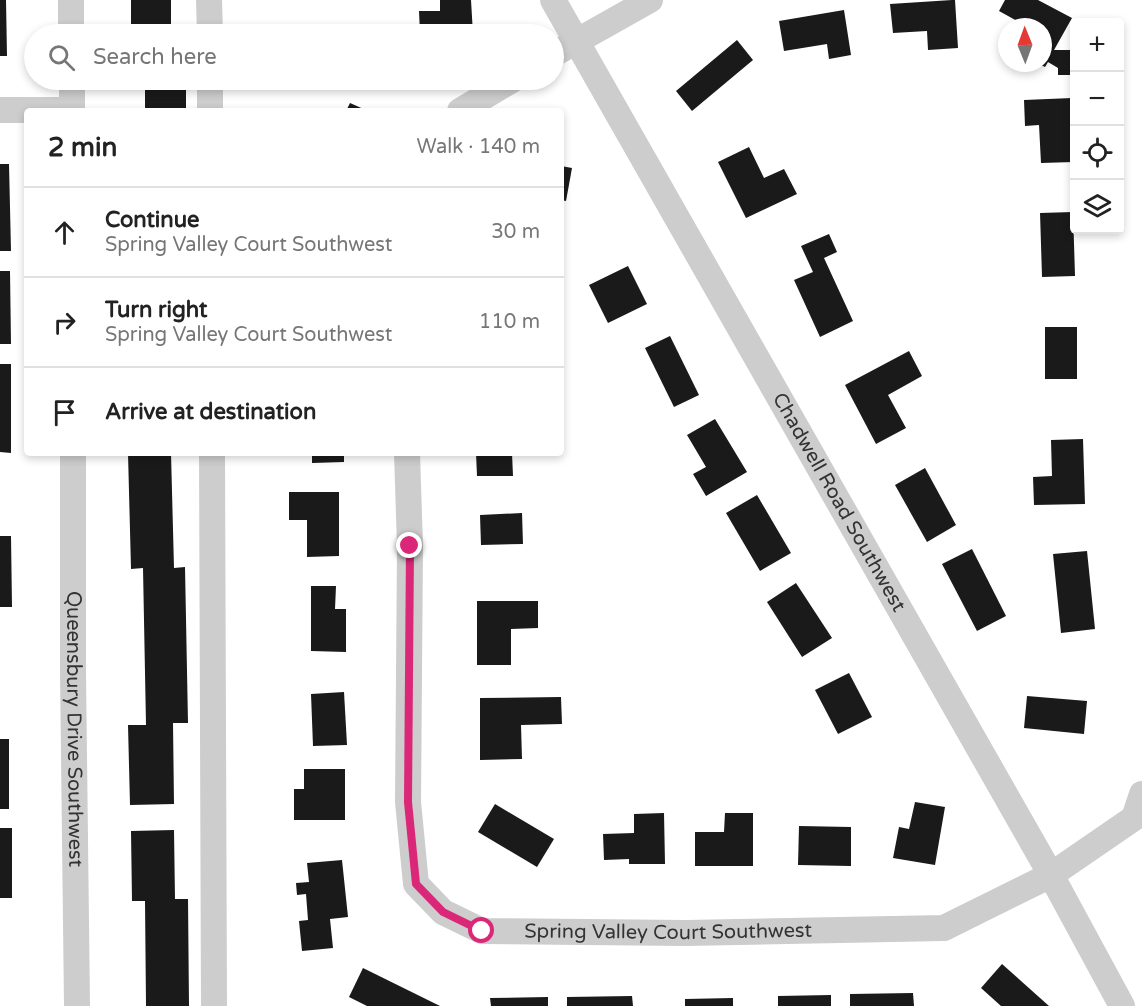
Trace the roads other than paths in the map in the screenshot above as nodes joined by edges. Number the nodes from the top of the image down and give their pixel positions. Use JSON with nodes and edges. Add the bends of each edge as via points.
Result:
{"nodes":[{"id":1,"x":71,"y":0,"type":"edge"},
{"id":2,"x":209,"y":0,"type":"edge"},
{"id":3,"x":553,"y":0,"type":"edge"},
{"id":4,"x":650,"y":0,"type":"edge"},
{"id":5,"x":71,"y":24,"type":"edge"},
{"id":6,"x":210,"y":24,"type":"edge"},
{"id":7,"x":577,"y":40,"type":"junction"},
{"id":8,"x":564,"y":48,"type":"edge"},
{"id":9,"x":72,"y":90,"type":"edge"},
{"id":10,"x":210,"y":90,"type":"edge"},
{"id":11,"x":495,"y":90,"type":"edge"},
{"id":12,"x":72,"y":108,"type":"edge"},
{"id":13,"x":210,"y":108,"type":"edge"},
{"id":14,"x":465,"y":108,"type":"edge"},
{"id":15,"x":0,"y":110,"type":"edge"},
{"id":16,"x":24,"y":110,"type":"edge"},
{"id":17,"x":73,"y":456,"type":"edge"},
{"id":18,"x":212,"y":456,"type":"edge"},
{"id":19,"x":407,"y":456,"type":"edge"},
{"id":20,"x":1142,"y":794,"type":"edge"},
{"id":21,"x":1051,"y":876,"type":"junction"},
{"id":22,"x":77,"y":1006,"type":"edge"},
{"id":23,"x":214,"y":1006,"type":"edge"},
{"id":24,"x":1122,"y":1006,"type":"edge"}],
"edges":[{"from":1,"to":5,"type":"street"},
{"from":2,"to":6,"type":"street"},
{"from":3,"to":7,"type":"street","name":"Chadwell Road Southwest"},
{"from":4,"to":7,"type":"street"},
{"from":7,"to":8,"type":"street"},
{"from":7,"to":21,"type":"street","name":"Chadwell Road Southwest"},
{"from":9,"to":12,"type":"street"},
{"from":10,"to":13,"type":"street"},
{"from":11,"to":14,"type":"street"},
{"from":15,"to":16,"type":"street"},
{"from":17,"to":22,"type":"street","name":"Queensbury Drive Southwest"},
{"from":18,"to":23,"type":"street"},
{"from":19,"to":21,"type":"street","name":"Spring Valley Court Southwest","via":[[408,802],[416,884],[443,912],[482,931],[686,933],[944,928]]},
{"from":20,"to":21,"type":"street","name":"Spring Valley Court Southwest","via":[[1134,818]]},
{"from":21,"to":24,"type":"street","name":"Chadwell Road Southwest"}]}
